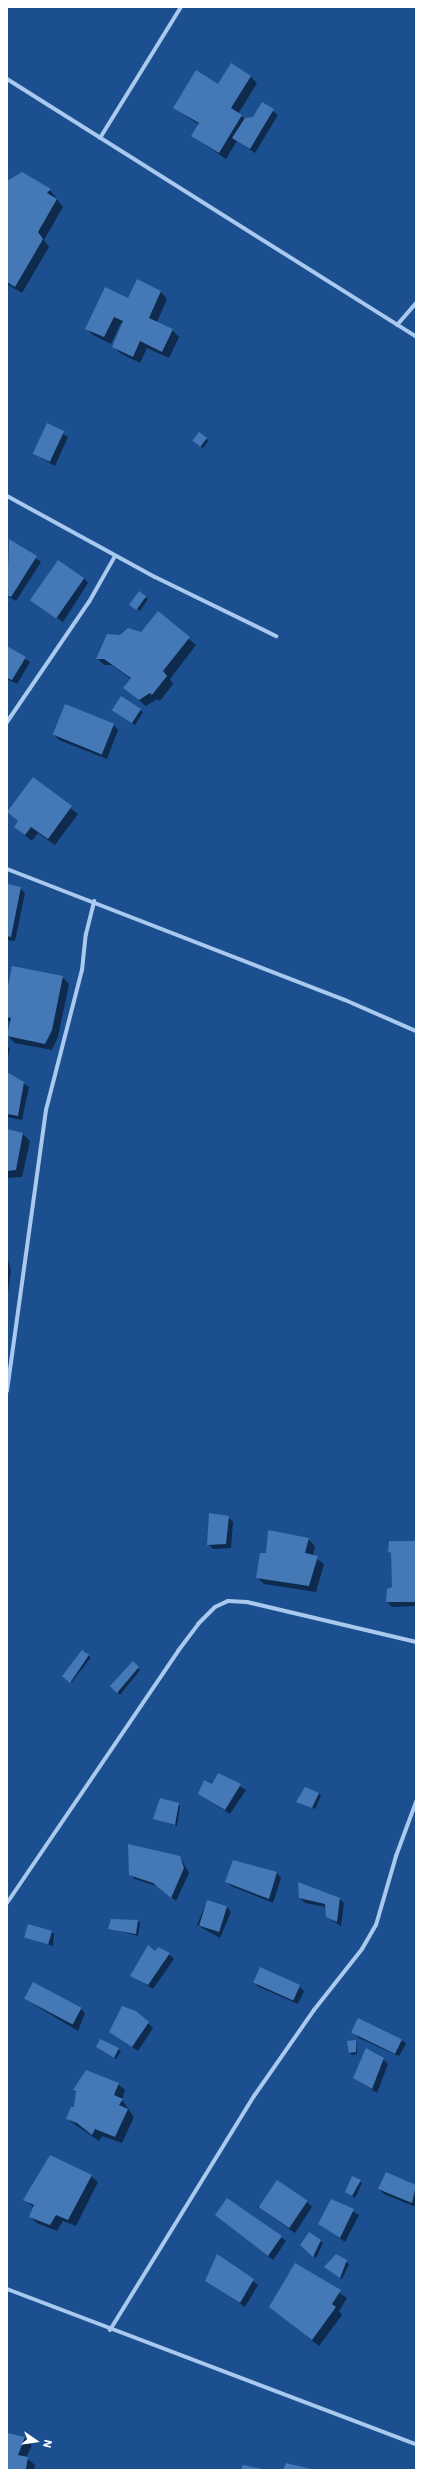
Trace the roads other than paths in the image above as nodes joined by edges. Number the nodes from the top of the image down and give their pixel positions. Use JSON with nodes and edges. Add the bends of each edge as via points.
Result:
{"nodes":[{"id":1,"x":181,"y":7,"type":"edge"},
{"id":2,"x":7,"y":79,"type":"edge"},
{"id":3,"x":100,"y":138,"type":"junction"},
{"id":4,"x":416,"y":303,"type":"edge"},
{"id":5,"x":397,"y":325,"type":"junction"},
{"id":6,"x":416,"y":337,"type":"edge"},
{"id":7,"x":7,"y":496,"type":"edge"},
{"id":8,"x":116,"y":556,"type":"junction"},
{"id":9,"x":276,"y":636,"type":"dead end"},
{"id":10,"x":7,"y":722,"type":"edge"},
{"id":11,"x":7,"y":868,"type":"edge"},
{"id":12,"x":94,"y":901,"type":"junction"},
{"id":13,"x":416,"y":1031,"type":"edge"},
{"id":14,"x":7,"y":1391,"type":"edge"},
{"id":15,"x":416,"y":1642,"type":"edge"},
{"id":16,"x":416,"y":1802,"type":"edge"},
{"id":17,"x":7,"y":1903,"type":"edge"},
{"id":18,"x":7,"y":2289,"type":"edge"},
{"id":19,"x":110,"y":2330,"type":"junction"},
{"id":20,"x":416,"y":2444,"type":"edge"}],
"edges":[{"from":1,"to":3,"type":"street"},
{"from":2,"to":3,"type":"street"},
{"from":3,"to":5,"type":"street"},
{"from":4,"to":5,"type":"street"},
{"from":5,"to":6,"type":"street"},
{"from":7,"to":8,"type":"street"},
{"from":8,"to":9,"type":"street"},
{"from":8,"to":10,"type":"street","via":[[89,602]]},
{"from":11,"to":12,"type":"street"},
{"from":12,"to":13,"type":"street","via":[[345,1000]]},
{"from":12,"to":14,"type":"street","via":[[86,934],[82,970],[46,1110]]},
{"from":15,"to":17,"type":"street","via":[[247,1602],[228,1601],[215,1607],[198,1624],[178,1651]]},
{"from":16,"to":19,"type":"street","via":[[396,1856],[376,1925],[362,1949],[314,2010],[254,2096]]},
{"from":18,"to":19,"type":"street"},
{"from":19,"to":20,"type":"street"}]}
